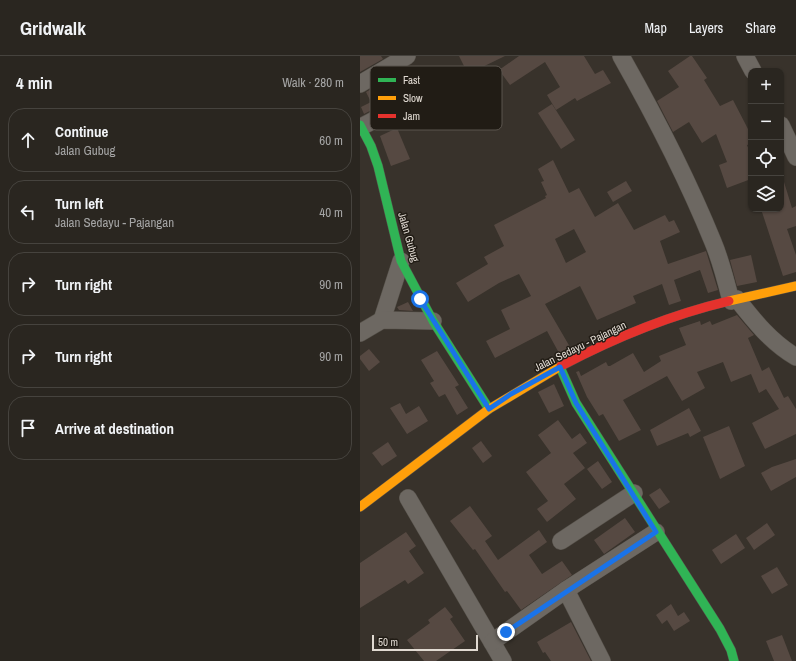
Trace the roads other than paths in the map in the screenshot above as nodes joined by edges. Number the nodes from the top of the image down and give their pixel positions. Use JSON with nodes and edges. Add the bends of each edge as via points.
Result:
{"nodes":[{"id":1,"x":407,"y":56,"type":"edge"},
{"id":2,"x":621,"y":56,"type":"edge"},
{"id":3,"x":745,"y":56,"type":"edge"},
{"id":4,"x":390,"y":66,"type":"edge"},
{"id":5,"x":751,"y":68,"type":"edge"},
{"id":6,"x":370,"y":78,"type":"edge"},
{"id":7,"x":360,"y":84,"type":"edge"},
{"id":8,"x":370,"y":121,"type":"edge"},
{"id":9,"x":361,"y":126,"type":"edge"},
{"id":10,"x":784,"y":132,"type":"edge"},
{"id":11,"x":796,"y":158,"type":"edge"},
{"id":12,"x":401,"y":261,"type":"junction"},
{"id":13,"x":796,"y":286,"type":"edge"},
{"id":14,"x":734,"y":300,"type":"junction"},
{"id":15,"x":382,"y":320,"type":"junction"},
{"id":16,"x":433,"y":321,"type":"junction"},
{"id":17,"x":360,"y":333,"type":"edge"},
{"id":18,"x":796,"y":357,"type":"edge"},
{"id":19,"x":560,"y":367,"type":"junction"},
{"id":20,"x":489,"y":409,"type":"junction"},
{"id":21,"x":634,"y":494,"type":"junction"},
{"id":22,"x":408,"y":498,"type":"dead end"},
{"id":23,"x":360,"y":507,"type":"edge"},
{"id":24,"x":656,"y":532,"type":"junction"},
{"id":25,"x":561,"y":541,"type":"dead end"},
{"id":26,"x":566,"y":590,"type":"junction"},
{"id":27,"x":492,"y":642,"type":"junction"},
{"id":28,"x":502,"y":661,"type":"edge"},
{"id":29,"x":602,"y":661,"type":"edge"},
{"id":30,"x":734,"y":661,"type":"edge"}],
"edges":[{"from":1,"to":4,"type":"street"},
{"from":2,"to":14,"type":"street","via":[[689,186]]},
{"from":3,"to":5,"type":"street"},
{"from":6,"to":7,"type":"street"},
{"from":8,"to":9,"type":"street"},
{"from":9,"to":12,"type":"street","name":"Jalan Gubug","via":[[378,166]]},
{"from":10,"to":11,"type":"street"},
{"from":12,"to":15,"type":"street"},
{"from":12,"to":16,"type":"street","name":"Jalan Gubug"},
{"from":13,"to":14,"type":"street","name":"Jalan Sedayu - Pajangan"},
{"from":14,"to":18,"type":"street","via":[[762,332]]},
{"from":14,"to":19,"type":"street","name":"Jalan Sedayu - Pajangan","via":[[676,316],[642,329]]},
{"from":15,"to":16,"type":"street"},
{"from":15,"to":17,"type":"street"},
{"from":16,"to":20,"type":"street","name":"Jalan Gubug"},
{"from":19,"to":20,"type":"street","name":"Jalan Sedayu - Pajangan"},
{"from":19,"to":21,"type":"street","via":[[576,403]]},
{"from":20,"to":23,"type":"street","name":"Jalan Sedayu - Pajangan"},
{"from":21,"to":24,"type":"street"},
{"from":21,"to":25,"type":"street"},
{"from":22,"to":27,"type":"street"},
{"from":24,"to":26,"type":"street"},
{"from":24,"to":30,"type":"street","via":[[720,629]]},
{"from":26,"to":27,"type":"street"},
{"from":26,"to":29,"type":"street"},
{"from":27,"to":28,"type":"street"}]}
